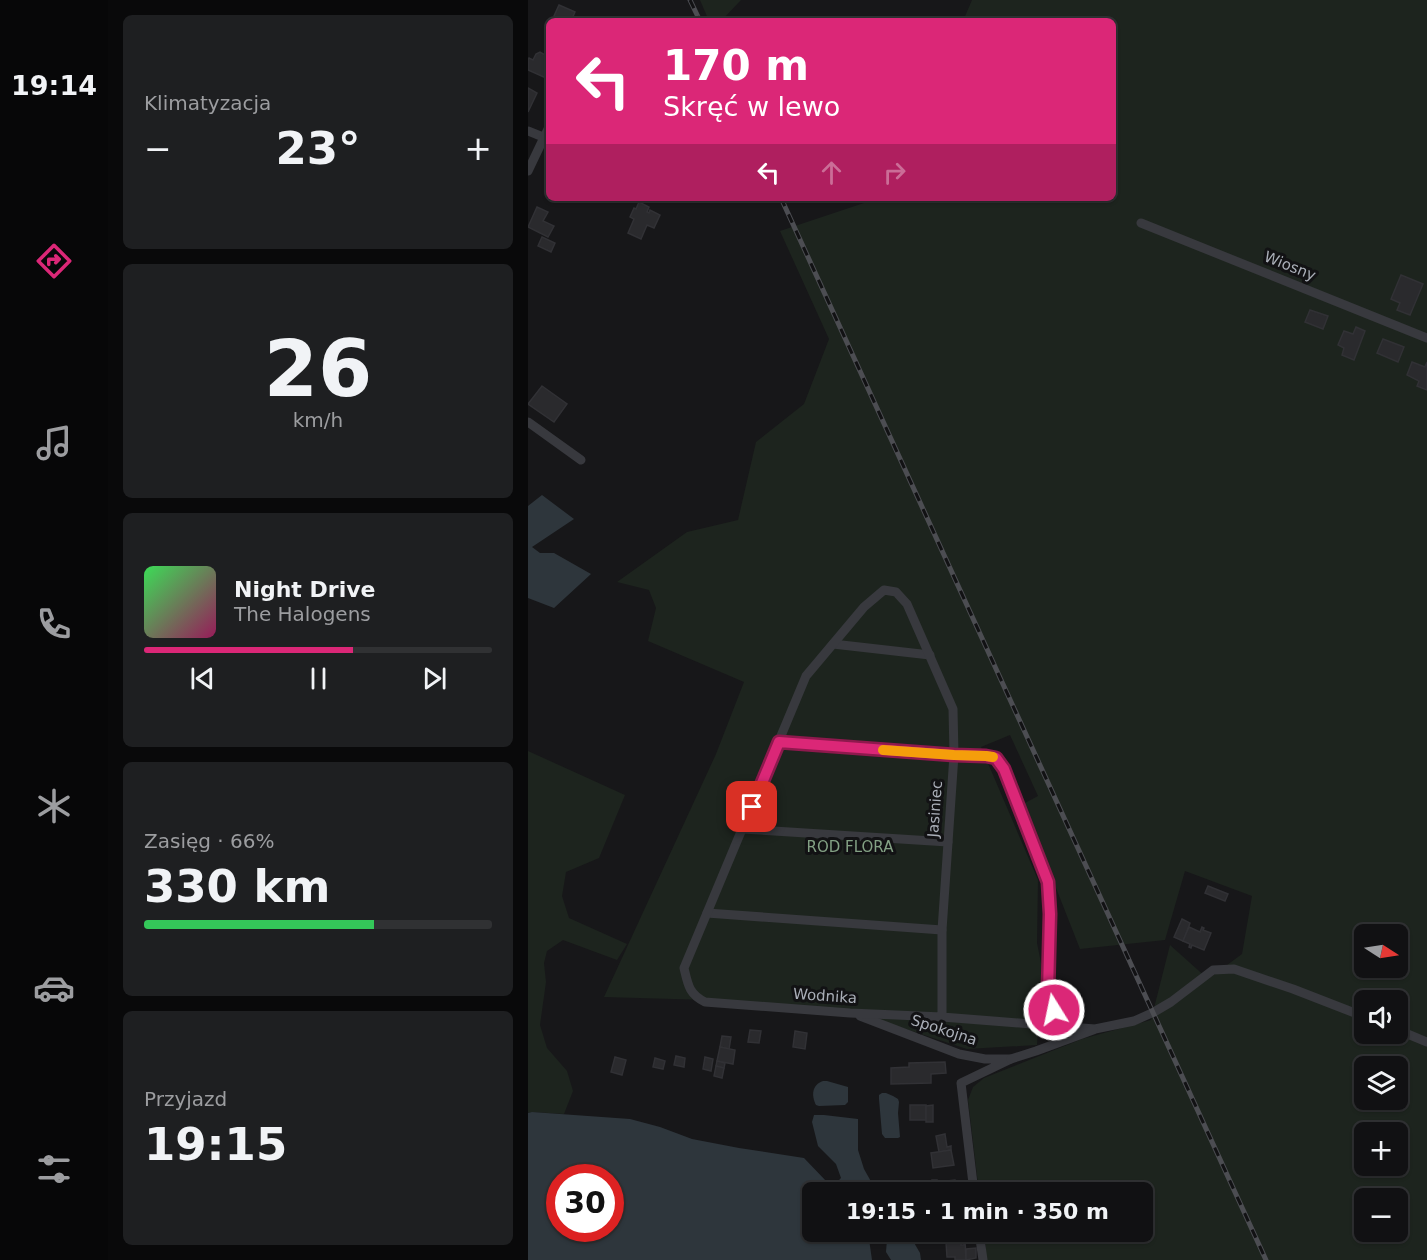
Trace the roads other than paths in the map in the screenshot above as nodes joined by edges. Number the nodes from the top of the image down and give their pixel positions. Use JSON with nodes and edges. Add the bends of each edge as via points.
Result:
{"nodes":[{"id":1,"x":528,"y":131,"type":"edge"},
{"id":2,"x":546,"y":139,"type":"edge"},
{"id":3,"x":528,"y":171,"type":"edge"},
{"id":4,"x":1141,"y":223,"type":"dead end"},
{"id":5,"x":1427,"y":338,"type":"edge"},
{"id":6,"x":528,"y":422,"type":"edge"},
{"id":7,"x":581,"y":460,"type":"dead end"},
{"id":8,"x":833,"y":644,"type":"junction"},
{"id":9,"x":930,"y":655,"type":"junction"},
{"id":10,"x":779,"y":742,"type":"junction"},
{"id":11,"x":954,"y":755,"type":"junction"},
{"id":12,"x":743,"y":829,"type":"junction"},
{"id":13,"x":948,"y":842,"type":"junction"},
{"id":14,"x":707,"y":913,"type":"junction"},
{"id":15,"x":942,"y":930,"type":"junction"},
{"id":16,"x":850,"y":1013,"type":"junction"},
{"id":17,"x":1354,"y":1013,"type":"edge"},
{"id":18,"x":942,"y":1017,"type":"junction"},
{"id":19,"x":1095,"y":1029,"type":"junction"},
{"id":20,"x":1408,"y":1034,"type":"edge"},
{"id":21,"x":1427,"y":1042,"type":"edge"},
{"id":22,"x":1011,"y":1059,"type":"junction"},
{"id":23,"x":973,"y":1182,"type":"edge"},
{"id":24,"x":980,"y":1242,"type":"edge"},
{"id":25,"x":983,"y":1260,"type":"edge"}],
"edges":[{"from":1,"to":2,"type":"street"},
{"from":2,"to":3,"type":"street"},
{"from":4,"to":5,"type":"street","name":"Wiosny"},
{"from":6,"to":7,"type":"street"},
{"from":8,"to":9,"type":"street"},
{"from":8,"to":9,"type":"street","name":"Jasiniec","via":[[884,590],[896,592],[907,604]]},
{"from":8,"to":10,"type":"street","via":[[806,676]]},
{"from":9,"to":11,"type":"street","name":"Jasiniec","via":[[953,709]]},
{"from":10,"to":11,"type":"street"},
{"from":10,"to":12,"type":"street"},
{"from":11,"to":13,"type":"street","name":"Jasiniec"},
{"from":11,"to":19,"type":"street","via":[[996,758],[1004,769],[1048,882],[1048,992],[1054,1010],[1061,1019]]},
{"from":12,"to":13,"type":"street"},
{"from":12,"to":14,"type":"street"},
{"from":13,"to":15,"type":"street","name":"Jasiniec"},
{"from":14,"to":15,"type":"street"},
{"from":14,"to":16,"type":"street","name":"Wodnika","via":[[684,968],[695,997],[705,1002]]},
{"from":15,"to":18,"type":"street","name":"Jasiniec"},
{"from":16,"to":18,"type":"street","name":"Wodnika"},
{"from":16,"to":22,"type":"street","name":"Spokojna","via":[[959,1054]]},
{"from":17,"to":19,"type":"street","via":[[1234,969],[1213,970],[1154,1012],[1134,1022]]},
{"from":18,"to":19,"type":"street","name":"Wodnika"},
{"from":19,"to":22,"type":"street"},
{"from":20,"to":21,"type":"street"},
{"from":22,"to":23,"type":"street","via":[[961,1083]]},
{"from":24,"to":25,"type":"street"}]}
